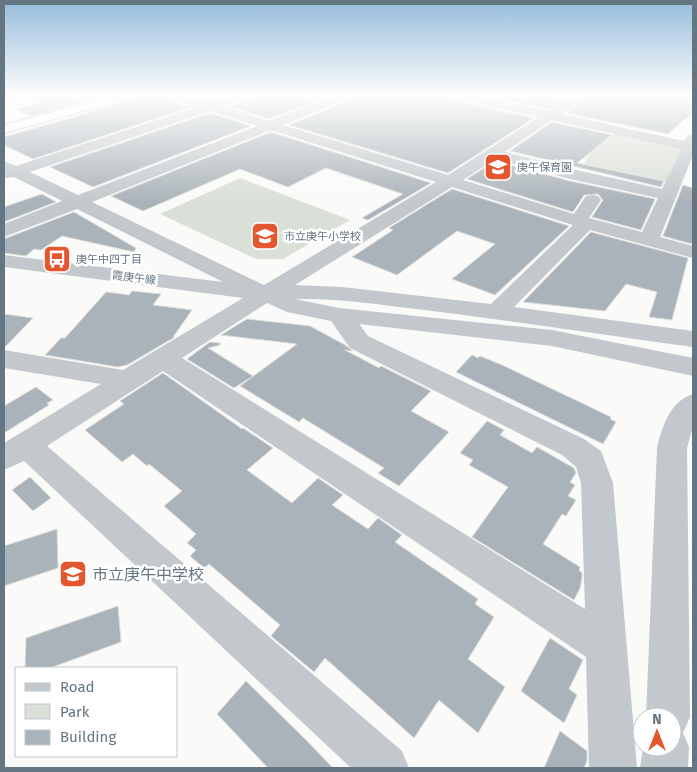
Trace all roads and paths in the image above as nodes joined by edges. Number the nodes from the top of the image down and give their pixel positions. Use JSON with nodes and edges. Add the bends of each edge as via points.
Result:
{"nodes":[{"id":1,"x":134,"y":131,"type":"edge"},
{"id":2,"x":255,"y":131,"type":"edge"},
{"id":3,"x":289,"y":131,"type":"edge"},
{"id":4,"x":526,"y":131,"type":"edge"},
{"id":5,"x":631,"y":131,"type":"edge"},
{"id":6,"x":691,"y":142,"type":"edge"},
{"id":7,"x":492,"y":153,"type":"junction"},
{"id":8,"x":8,"y":171,"type":"edge"},
{"id":9,"x":450,"y":181,"type":"junction"},
{"id":10,"x":668,"y":195,"type":"junction"},
{"id":11,"x":592,"y":200,"type":"dead end"},
{"id":12,"x":78,"y":201,"type":"junction"},
{"id":13,"x":582,"y":222,"type":"junction"},
{"id":14,"x":4,"y":231,"type":"edge"},
{"id":15,"x":648,"y":241,"type":"junction"},
{"id":16,"x":693,"y":252,"type":"edge"},
{"id":17,"x":4,"y":261,"type":"edge"},
{"id":18,"x":264,"y":294,"type":"junction"},
{"id":19,"x":497,"y":311,"type":"junction"},
{"id":20,"x":339,"y":315,"type":"junction"},
{"id":21,"x":693,"y":339,"type":"edge"},
{"id":22,"x":162,"y":358,"type":"junction"},
{"id":23,"x":4,"y":359,"type":"edge"},
{"id":24,"x":693,"y":367,"type":"edge"},
{"id":25,"x":123,"y":383,"type":"junction"},
{"id":26,"x":693,"y":404,"type":"edge"},
{"id":27,"x":14,"y":451,"type":"edge"},
{"id":28,"x":606,"y":647,"type":"junction"},
{"id":29,"x":668,"y":707,"type":"edge"},
{"id":30,"x":385,"y":768,"type":"edge"},
{"id":31,"x":613,"y":768,"type":"edge"}],
"edges":[{"from":1,"to":8,"type":"street"},
{"from":2,"to":12,"type":"street"},
{"from":3,"to":9,"type":"street"},
{"from":4,"to":7,"type":"street"},
{"from":5,"to":6,"type":"street"},
{"from":6,"to":10,"type":"street"},
{"from":7,"to":9,"type":"street"},
{"from":7,"to":10,"type":"street"},
{"from":8,"to":12,"type":"street"},
{"from":9,"to":13,"type":"street"},
{"from":9,"to":18,"type":"street"},
{"from":10,"to":15,"type":"street"},
{"from":11,"to":13,"type":"street"},
{"from":12,"to":14,"type":"street"},
{"from":12,"to":18,"type":"street"},
{"from":13,"to":15,"type":"street"},
{"from":13,"to":19,"type":"street"},
{"from":15,"to":16,"type":"street"},
{"from":17,"to":18,"type":"street","name":"霞庚午線"},
{"from":18,"to":19,"type":"street","via":[[307,291]]},
{"from":18,"to":20,"type":"street","via":[[295,306]]},
{"from":18,"to":22,"type":"street"},
{"from":19,"to":21,"type":"street"},
{"from":20,"to":24,"type":"street","via":[[552,338]]},
{"from":20,"to":28,"type":"street","via":[[359,342],[574,447],[590,460],[597,483]]},
{"from":22,"to":25,"type":"street"},
{"from":22,"to":28,"type":"street"},
{"from":23,"to":25,"type":"street","via":[[114,377]]},
{"from":25,"to":27,"type":"street"},
{"from":26,"to":29,"type":"street","via":[[684,412],[672,448]]},
{"from":27,"to":30,"type":"street"},
{"from":28,"to":31,"type":"street"}]}
